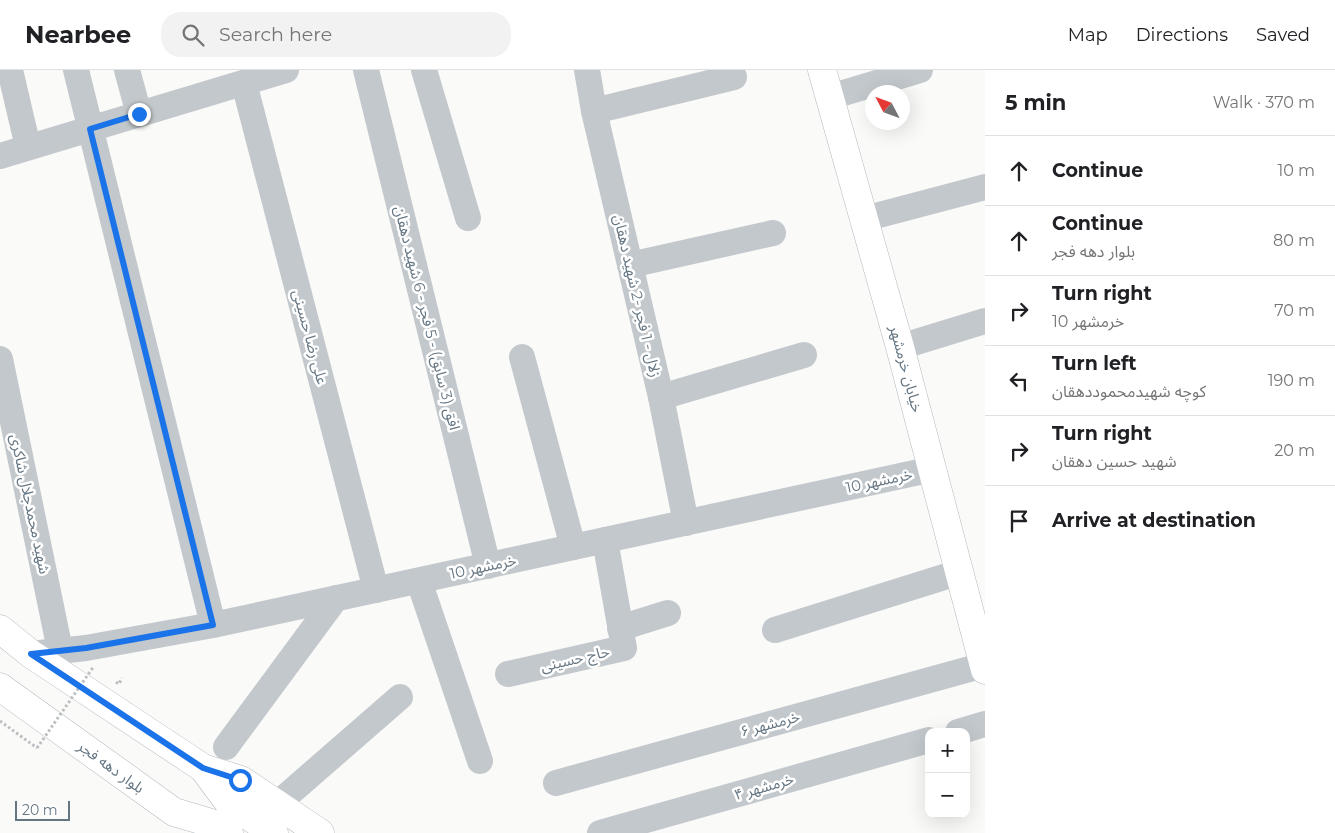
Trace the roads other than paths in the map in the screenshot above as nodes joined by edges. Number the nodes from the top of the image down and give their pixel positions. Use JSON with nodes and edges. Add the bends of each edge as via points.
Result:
{"nodes":[{"id":1,"x":10,"y":70,"type":"edge"},
{"id":2,"x":76,"y":70,"type":"edge"},
{"id":3,"x":127,"y":70,"type":"edge"},
{"id":4,"x":286,"y":70,"type":"edge"},
{"id":5,"x":366,"y":70,"type":"edge"},
{"id":6,"x":424,"y":70,"type":"edge"},
{"id":7,"x":587,"y":70,"type":"edge"},
{"id":8,"x":822,"y":70,"type":"edge"},
{"id":9,"x":920,"y":70,"type":"edge"},
{"id":10,"x":734,"y":77,"type":"dead end"},
{"id":11,"x":232,"y":81,"type":"edge"},
{"id":12,"x":830,"y":97,"type":"junction"},
{"id":13,"x":594,"y":111,"type":"junction"},
{"id":14,"x":139,"y":114,"type":"junction"},
{"id":15,"x":90,"y":129,"type":"junction"},
{"id":16,"x":28,"y":147,"type":"junction"},
{"id":17,"x":0,"y":156,"type":"edge"},
{"id":18,"x":985,"y":187,"type":"edge"},
{"id":19,"x":468,"y":218,"type":"dead end"},
{"id":20,"x":864,"y":219,"type":"junction"},
{"id":21,"x":773,"y":233,"type":"dead end"},
{"id":22,"x":630,"y":265,"type":"junction"},
{"id":23,"x":985,"y":321,"type":"edge"},
{"id":24,"x":900,"y":347,"type":"junction"},
{"id":25,"x":804,"y":355,"type":"dead end"},
{"id":26,"x":522,"y":358,"type":"dead end"},
{"id":27,"x":0,"y":359,"type":"edge"},
{"id":28,"x":661,"y":397,"type":"junction"},
{"id":29,"x":933,"y":469,"type":"junction"},
{"id":30,"x":686,"y":523,"type":"junction"},
{"id":31,"x":605,"y":540,"type":"junction"},
{"id":32,"x":573,"y":547,"type":"junction"},
{"id":33,"x":488,"y":566,"type":"junction"},
{"id":34,"x":960,"y":572,"type":"junction"},
{"id":35,"x":418,"y":581,"type":"junction"},
{"id":36,"x":376,"y":590,"type":"junction"},
{"id":37,"x":336,"y":598,"type":"junction"},
{"id":38,"x":668,"y":613,"type":"dead end"},
{"id":39,"x":213,"y":625,"type":"junction"},
{"id":40,"x":620,"y":628,"type":"junction"},
{"id":41,"x":0,"y":629,"type":"edge"},
{"id":42,"x":775,"y":630,"type":"dead end"},
{"id":43,"x":60,"y":650,"type":"junction"},
{"id":44,"x":31,"y":654,"type":"junction"},
{"id":45,"x":984,"y":657,"type":"edge"},
{"id":46,"x":508,"y":674,"type":"dead end"},
{"id":47,"x":0,"y":687,"type":"edge"},
{"id":48,"x":400,"y":698,"type":"dead end"},
{"id":49,"x":985,"y":724,"type":"edge"},
{"id":50,"x":970,"y":728,"type":"edge"},
{"id":51,"x":925,"y":741,"type":"edge"},
{"id":52,"x":226,"y":747,"type":"dead end"},
{"id":53,"x":480,"y":761,"type":"dead end"},
{"id":54,"x":203,"y":768,"type":"junction"},
{"id":55,"x":556,"y":783,"type":"dead end"},
{"id":56,"x":276,"y":805,"type":"junction"},
{"id":57,"x":174,"y":812,"type":"junction"},
{"id":58,"x":194,"y":833,"type":"edge"},
{"id":59,"x":229,"y":833,"type":"edge"},
{"id":60,"x":274,"y":833,"type":"edge"},
{"id":61,"x":320,"y":833,"type":"edge"},
{"id":62,"x":600,"y":833,"type":"edge"}],
"edges":[{"from":1,"to":16,"type":"street"},
{"from":2,"to":15,"type":"street"},
{"from":3,"to":14,"type":"street"},
{"from":4,"to":11,"type":"street"},
{"from":5,"to":33,"type":"street","name":"افق (3 سابق) - 5 فجر - 6 شهید دهقان"},
{"from":6,"to":19,"type":"street"},
{"from":7,"to":13,"type":"street","name":"زلال - 1 فجر -2 شهید دهقان"},
{"from":8,"to":12,"type":"main road","name":"خیابان خرمشهر"},
{"from":9,"to":12,"type":"street"},
{"from":10,"to":13,"type":"street"},
{"from":11,"to":14,"type":"street"},
{"from":11,"to":36,"type":"street","name":"علی رضا حسینی"},
{"from":12,"to":20,"type":"main road","name":"خیابان خرمشهر"},
{"from":13,"to":22,"type":"street","name":"زلال - 1 فجر -2 شهید دهقان"},
{"from":14,"to":15,"type":"street"},
{"from":15,"to":16,"type":"street"},
{"from":15,"to":39,"type":"street"},
{"from":16,"to":17,"type":"street"},
{"from":18,"to":20,"type":"street"},
{"from":20,"to":24,"type":"main road","name":"خیابان خرمشهر"},
{"from":21,"to":22,"type":"street"},
{"from":22,"to":28,"type":"street","name":"زلال - 1 فجر -2 شهید دهقان"},
{"from":23,"to":24,"type":"street"},
{"from":24,"to":29,"type":"main road","name":"خیابان خرمشهر"},
{"from":25,"to":28,"type":"street"},
{"from":26,"to":32,"type":"street"},
{"from":27,"to":43,"type":"street","name":"شهید محمدجلال شاکری"},
{"from":28,"to":30,"type":"street","name":"زلال - 1 فجر -2 شهید دهقان"},
{"from":29,"to":30,"type":"street","name":"خرمشهر 10"},
{"from":29,"to":34,"type":"main road","name":"خیابان خرمشهر"},
{"from":30,"to":31,"type":"street","name":"خرمشهر 10"},
{"from":31,"to":32,"type":"street","name":"خرمشهر 10"},
{"from":31,"to":40,"type":"street","name":"حاج حسینی"},
{"from":32,"to":33,"type":"street","name":"خرمشهر 10"},
{"from":33,"to":35,"type":"street","name":"خرمشهر 10"},
{"from":34,"to":42,"type":"street"},
{"from":34,"to":45,"type":"main road","name":"خیابان خرمشهر"},
{"from":35,"to":36,"type":"street","name":"خرمشهر 10"},
{"from":35,"to":53,"type":"street"},
{"from":36,"to":37,"type":"street","name":"خرمشهر 10"},
{"from":37,"to":39,"type":"street","name":"خرمشهر 10"},
{"from":37,"to":52,"type":"street"},
{"from":38,"to":40,"type":"street"},
{"from":39,"to":43,"type":"street","name":"خرمشهر 10"},
{"from":40,"to":46,"type":"street","name":"حاج حسینی","via":[[624,648]]},
{"from":41,"to":44,"type":"main road"},
{"from":43,"to":44,"type":"street","name":"خرمشهر 10"},
{"from":44,"to":54,"type":"main road"},
{"from":45,"to":55,"type":"street","name":"خرمشهر ۶"},
{"from":47,"to":57,"type":"main road","name":"بلوار دهه فجر"},
{"from":48,"to":56,"type":"street"},
{"from":49,"to":50,"type":"street"},
{"from":51,"to":62,"type":"street","name":"خرمشهر ۴"},
{"from":54,"to":56,"type":"main road","via":[[240,780]]},
{"from":54,"to":60,"type":"main road","via":[[229,802]]},
{"from":56,"to":61,"type":"main road"},
{"from":57,"to":58,"type":"main road"},
{"from":57,"to":59,"type":"main road","name":"بلوار دهه فجر","via":[[214,824]]}]}
